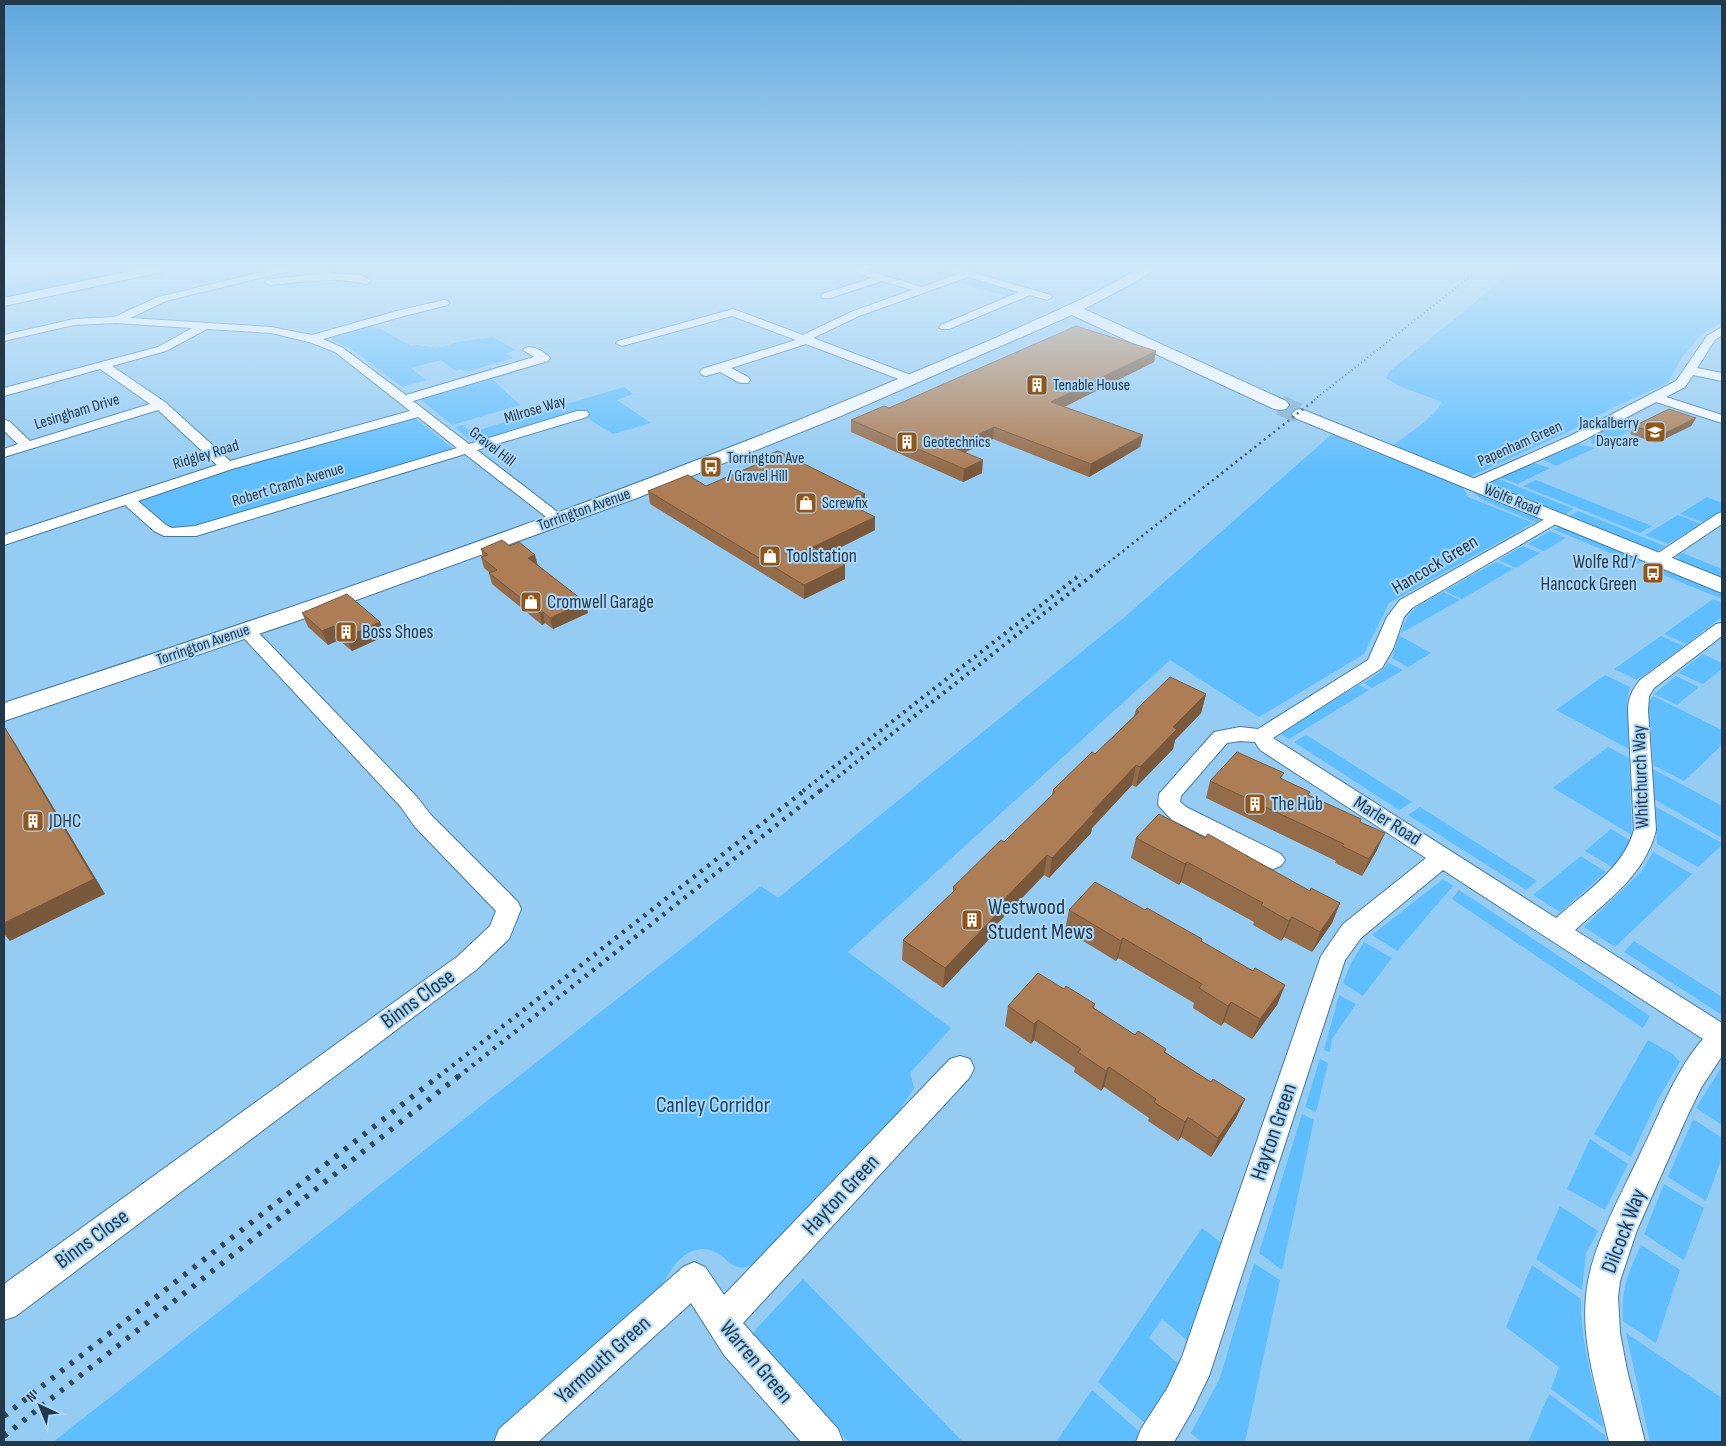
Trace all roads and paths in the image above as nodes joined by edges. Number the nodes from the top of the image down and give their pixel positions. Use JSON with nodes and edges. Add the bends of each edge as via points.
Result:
{"nodes":[{"id":1,"x":188,"y":335,"type":"edge"},
{"id":2,"x":296,"y":335,"type":"edge"},
{"id":3,"x":324,"y":335,"type":"edge"},
{"id":4,"x":649,"y":335,"type":"edge"},
{"id":5,"x":793,"y":335,"type":"edge"},
{"id":6,"x":814,"y":335,"type":"edge"},
{"id":7,"x":1015,"y":335,"type":"edge"},
{"id":8,"x":1129,"y":335,"type":"edge"},
{"id":9,"x":623,"y":338,"type":"dead end"},
{"id":10,"x":312,"y":339,"type":"junction"},
{"id":11,"x":805,"y":340,"type":"junction"},
{"id":12,"x":1716,"y":340,"type":"edge"},
{"id":13,"x":529,"y":350,"type":"dead end"},
{"id":14,"x":102,"y":365,"type":"junction"},
{"id":15,"x":722,"y":368,"type":"junction"},
{"id":16,"x":1689,"y":370,"type":"junction"},
{"id":17,"x":706,"y":372,"type":"dead end"},
{"id":18,"x":1722,"y":377,"type":"edge"},
{"id":19,"x":744,"y":380,"type":"dead end"},
{"id":20,"x":912,"y":380,"type":"junction"},
{"id":21,"x":4,"y":392,"type":"edge"},
{"id":22,"x":1656,"y":398,"type":"junction"},
{"id":23,"x":404,"y":400,"type":"junction"},
{"id":24,"x":1280,"y":405,"type":"tunnel mouth"},
{"id":25,"x":160,"y":406,"type":"junction"},
{"id":26,"x":420,"y":412,"type":"junction"},
{"id":27,"x":582,"y":414,"type":"dead end"},
{"id":28,"x":1301,"y":414,"type":"tunnel mouth"},
{"id":29,"x":1722,"y":419,"type":"edge"},
{"id":30,"x":4,"y":424,"type":"edge"},
{"id":31,"x":28,"y":446,"type":"junction"},
{"id":32,"x":468,"y":449,"type":"junction"},
{"id":33,"x":4,"y":453,"type":"edge"},
{"id":34,"x":227,"y":466,"type":"junction"},
{"id":35,"x":1473,"y":484,"type":"junction"},
{"id":36,"x":127,"y":499,"type":"junction"},
{"id":37,"x":1722,"y":517,"type":"edge"},
{"id":38,"x":1556,"y":518,"type":"junction"},
{"id":39,"x":559,"y":520,"type":"junction"},
{"id":40,"x":4,"y":540,"type":"edge"},
{"id":41,"x":1658,"y":560,"type":"junction"},
{"id":42,"x":1722,"y":586,"type":"edge"},
{"id":43,"x":1722,"y":628,"type":"edge"},
{"id":44,"x":247,"y":631,"type":"junction"},
{"id":45,"x":4,"y":712,"type":"edge"},
{"id":46,"x":1262,"y":736,"type":"junction"},
{"id":47,"x":1443,"y":857,"type":"junction"},
{"id":48,"x":1272,"y":860,"type":"dead end"},
{"id":49,"x":1558,"y":930,"type":"junction"},
{"id":50,"x":1722,"y":1037,"type":"edge"},
{"id":51,"x":960,"y":1068,"type":"dead end"},
{"id":52,"x":694,"y":1278,"type":"joint"},
{"id":53,"x":4,"y":1304,"type":"edge"},
{"id":54,"x":722,"y":1322,"type":"junction"},
{"id":55,"x":512,"y":1442,"type":"edge"},
{"id":56,"x":825,"y":1442,"type":"edge"},
{"id":57,"x":1154,"y":1442,"type":"edge"},
{"id":58,"x":1627,"y":1442,"type":"edge"}],
"edges":[{"from":1,"to":14,"type":"street","via":[[169,346]]},
{"from":2,"to":10,"type":"street","name":"Gravel Hill"},
{"from":3,"to":10,"type":"street"},
{"from":4,"to":9,"type":"street"},
{"from":5,"to":11,"type":"street"},
{"from":6,"to":11,"type":"street"},
{"from":7,"to":20,"type":"street","name":"Torrington Avenue"},
{"from":8,"to":24,"type":"street"},
{"from":10,"to":23,"type":"street","name":"Gravel Hill","via":[[339,350]]},
{"from":11,"to":15,"type":"street"},
{"from":11,"to":20,"type":"street"},
{"from":12,"to":16,"type":"street","name":"Papenham Green"},
{"from":13,"to":23,"type":"street","via":[[544,358]]},
{"from":14,"to":21,"type":"street"},
{"from":14,"to":25,"type":"street"},
{"from":15,"to":17,"type":"street"},
{"from":15,"to":19,"type":"street"},
{"from":16,"to":18,"type":"street"},
{"from":16,"to":22,"type":"street","name":"Papenham Green","via":[[1681,384]]},
{"from":20,"to":39,"type":"street","name":"Torrington Avenue"},
{"from":22,"to":29,"type":"street"},
{"from":22,"to":35,"type":"street","name":"Papenham Green","via":[[1575,439]]},
{"from":23,"to":26,"type":"street","name":"Gravel Hill"},
{"from":25,"to":31,"type":"street","name":"Lesingham Drive"},
{"from":25,"to":34,"type":"street"},
{"from":26,"to":32,"type":"street","name":"Gravel Hill"},
{"from":26,"to":34,"type":"street","name":"Ridgley Road"},
{"from":27,"to":32,"type":"street","name":"Milrose Way"},
{"from":28,"to":35,"type":"street","name":"Wolfe Road"},
{"from":30,"to":31,"type":"street"},
{"from":31,"to":33,"type":"street","name":"Lesingham Drive"},
{"from":32,"to":36,"type":"street","name":"Robert Cramb Avenue","via":[[182,533],[170,533],[160,528]]},
{"from":32,"to":39,"type":"street","name":"Gravel Hill"},
{"from":34,"to":36,"type":"street","name":"Ridgley Road"},
{"from":35,"to":38,"type":"street","name":"Wolfe Road"},
{"from":36,"to":40,"type":"street","name":"Ridgley Road"},
{"from":37,"to":41,"type":"street"},
{"from":38,"to":41,"type":"street","name":"Wolfe Road"},
{"from":38,"to":46,"type":"street","name":"Hancock Green","via":[[1406,604],[1396,616],[1385,649],[1375,664]]},
{"from":39,"to":44,"type":"street","name":"Torrington Avenue"},
{"from":41,"to":42,"type":"street","name":"Wolfe Road"},
{"from":43,"to":49,"type":"street","name":"Whitchurch Way","via":[[1642,690],[1638,711],[1645,830],[1642,845],[1624,872]]},
{"from":44,"to":45,"type":"street","name":"Torrington Avenue"},
{"from":44,"to":53,"type":"street","name":"Binns Close","via":[[409,802],[422,821],[509,909],[500,932],[467,962]]},
{"from":46,"to":47,"type":"street","name":"Marler Road","via":[[1267,745]]},
{"from":46,"to":48,"type":"street","via":[[1240,734],[1222,737],[1170,794],[1170,804],[1180,814]]},
{"from":47,"to":49,"type":"street","name":"Marler Road"},
{"from":47,"to":57,"type":"street","name":"Hayton Green","via":[[1352,931],[1334,956],[1197,1364]]},
{"from":49,"to":50,"type":"street","name":"Marler Road"},
{"from":50,"to":58,"type":"street","name":"Dilcock Way","via":[[1685,1092],[1610,1258],[1606,1275],[1602,1296],[1604,1328]]},
{"from":51,"to":54,"type":"street","name":"Hayton Green"},
{"from":52,"to":54,"type":"street","name":"Warren Green"},
{"from":52,"to":55,"type":"street","name":"Yarmouth Green"},
{"from":54,"to":56,"type":"street","name":"Warren Green","via":[[736,1343]]}]}
